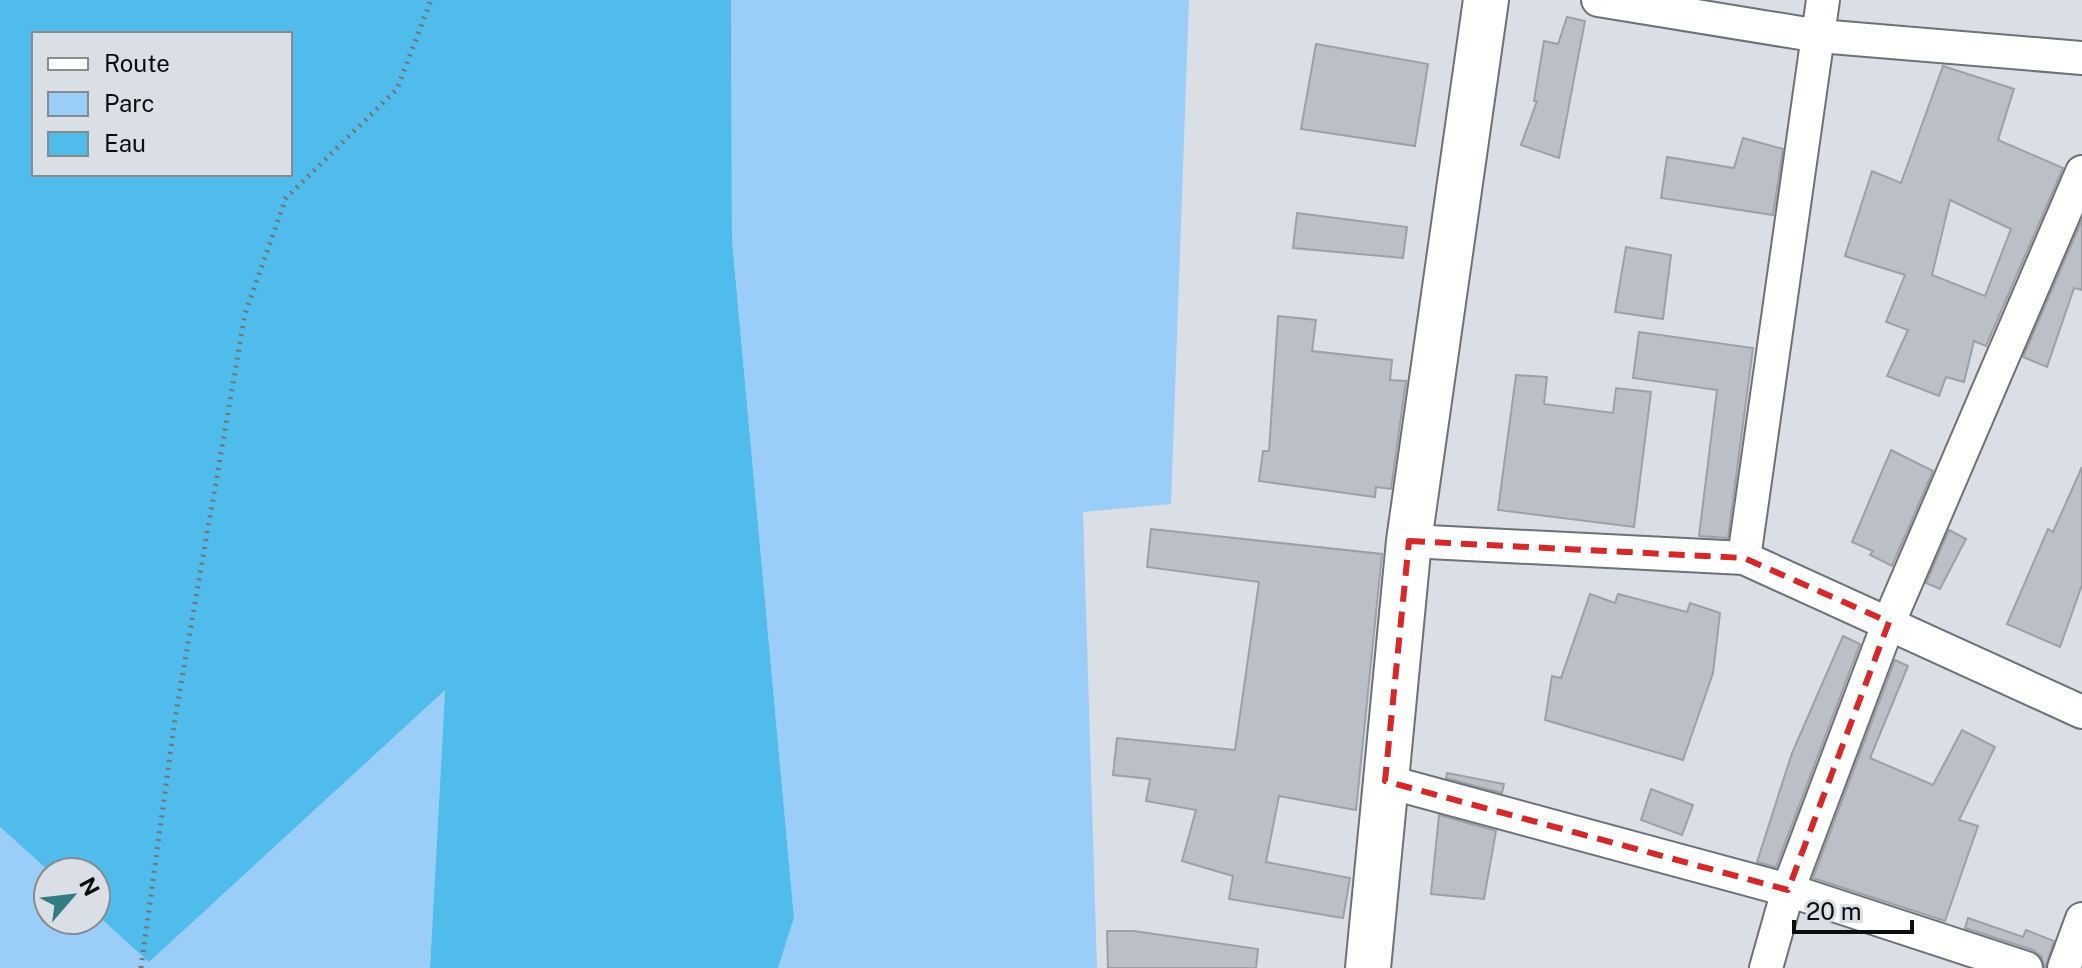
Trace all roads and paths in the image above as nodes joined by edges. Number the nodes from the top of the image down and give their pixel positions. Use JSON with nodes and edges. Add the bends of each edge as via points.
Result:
{"nodes":[{"id":1,"x":431,"y":0,"type":"edge"},
{"id":2,"x":1486,"y":0,"type":"edge"},
{"id":3,"x":1598,"y":0,"type":"edge"},
{"id":4,"x":1823,"y":0,"type":"edge"},
{"id":5,"x":1819,"y":36,"type":"junction"},
{"id":6,"x":2082,"y":58,"type":"edge"},
{"id":7,"x":2082,"y":172,"type":"edge"},
{"id":8,"x":1409,"y":541,"type":"junction"},
{"id":9,"x":1744,"y":558,"type":"junction"},
{"id":10,"x":1889,"y":622,"type":"junction"},
{"id":11,"x":2082,"y":712,"type":"edge"},
{"id":12,"x":1385,"y":781,"type":"junction"},
{"id":13,"x":1788,"y":890,"type":"junction"},
{"id":14,"x":2082,"y":919,"type":"edge"},
{"id":15,"x":141,"y":968,"type":"edge"},
{"id":16,"x":1368,"y":968,"type":"edge"},
{"id":17,"x":1766,"y":968,"type":"edge"},
{"id":18,"x":2026,"y":968,"type":"edge"},
{"id":19,"x":2064,"y":968,"type":"edge"}],
"edges":[{"from":1,"to":15,"type":"path","via":[[397,89],[286,198],[245,314],[175,719]]},
{"from":2,"to":8,"type":"street"},
{"from":3,"to":5,"type":"street"},
{"from":4,"to":5,"type":"street"},
{"from":5,"to":6,"type":"street"},
{"from":5,"to":9,"type":"street"},
{"from":7,"to":10,"type":"street"},
{"from":8,"to":9,"type":"street"},
{"from":8,"to":12,"type":"street"},
{"from":9,"to":10,"type":"street"},
{"from":10,"to":11,"type":"street"},
{"from":10,"to":13,"type":"street"},
{"from":12,"to":13,"type":"street"},
{"from":12,"to":16,"type":"street"},
{"from":13,"to":17,"type":"street"},
{"from":13,"to":18,"type":"street"},
{"from":14,"to":19,"type":"street"}]}
